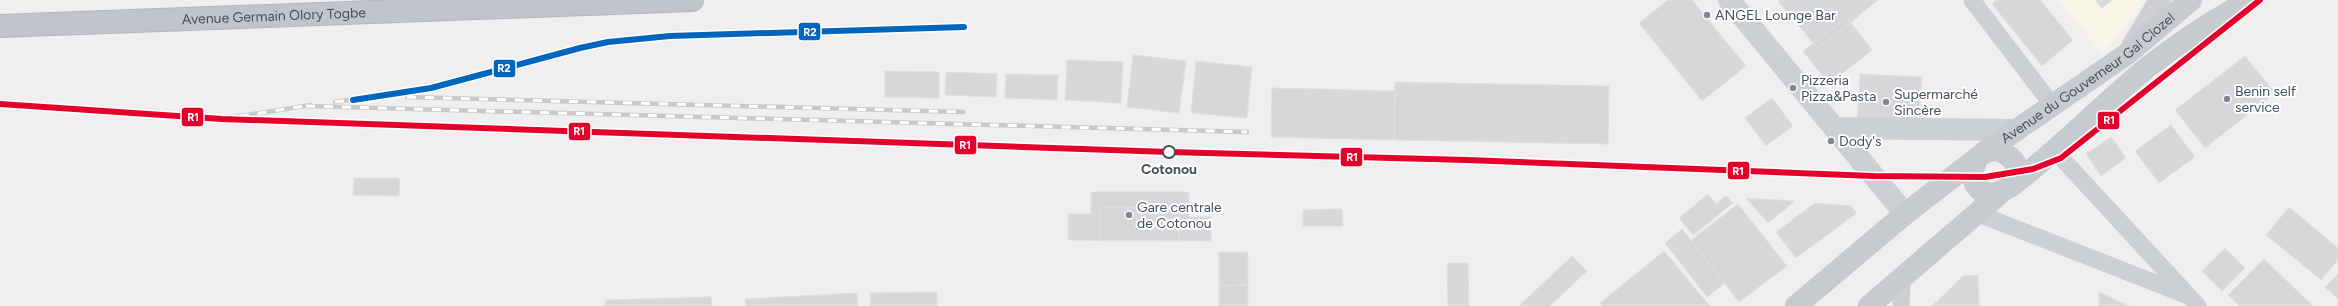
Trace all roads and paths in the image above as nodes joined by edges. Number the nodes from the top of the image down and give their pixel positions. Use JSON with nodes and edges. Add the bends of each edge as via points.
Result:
{"nodes":[{"id":1,"x":692,"y":0,"type":"edge"},
{"id":2,"x":1729,"y":0,"type":"edge"},
{"id":3,"x":1972,"y":0,"type":"edge"},
{"id":4,"x":2178,"y":3,"type":"edge"},
{"id":5,"x":2237,"y":3,"type":"edge"},
{"id":6,"x":0,"y":26,"type":"edge"},
{"id":7,"x":2053,"y":106,"type":"junction"},
{"id":8,"x":1834,"y":128,"type":"junction"},
{"id":9,"x":2017,"y":130,"type":"junction"},
{"id":10,"x":2055,"y":151,"type":"junction"},
{"id":11,"x":1980,"y":156,"type":"junction"},
{"id":12,"x":2007,"y":188,"type":"junction"},
{"id":13,"x":1905,"y":214,"type":"junction"},
{"id":14,"x":1979,"y":214,"type":"junction"},
{"id":15,"x":1902,"y":279,"type":"junction"},
{"id":16,"x":2192,"y":301,"type":"edge"},
{"id":17,"x":1796,"y":306,"type":"edge"},
{"id":18,"x":1870,"y":306,"type":"edge"},
{"id":19,"x":1901,"y":306,"type":"edge"}],
"edges":[{"from":1,"to":6,"type":"highway","name":"Avenue Germain Olory Togbe"},
{"from":2,"to":8,"type":"street"},
{"from":3,"to":7,"type":"street"},
{"from":4,"to":7,"type":"main road","name":"Avenue du Gouverneur Gal Clozel","via":[[2127,54]]},
{"from":5,"to":10,"type":"main road","name":"Avenue du Gouverneur Gal Clozel","via":[[2149,66]]},
{"from":7,"to":9,"type":"main road","name":"Avenue du Gouverneur Gal Clozel"},
{"from":8,"to":9,"type":"street"},
{"from":8,"to":13,"type":"street"},
{"from":9,"to":11,"type":"main road","name":"Avenue du Gouverneur Gal Clozel"},
{"from":10,"to":12,"type":"main road","name":"Avenue du Gouverneur Gal Clozel"},
{"from":10,"to":16,"type":"street"},
{"from":11,"to":12,"type":"main road","via":[[1972,170],[1977,186],[1990,193]]},
{"from":11,"to":12,"type":"main road","via":[[1990,151],[2000,151],[2011,158],[2016,173]]},
{"from":11,"to":13,"type":"main road","name":"Avenue du Gouverneur Gal Clozel"},
{"from":12,"to":14,"type":"main road","name":"Avenue du Gouverneur Gal Clozel"},
{"from":13,"to":17,"type":"main road","name":"Avenue du Gouverneur Gal Clozel"},
{"from":14,"to":15,"type":"main road","name":"Avenue du Gouverneur Gal Clozel"},
{"from":14,"to":16,"type":"street"},
{"from":15,"to":18,"type":"main road","name":"Avenue du Gouverneur Gal Clozel"},
{"from":15,"to":19,"type":"street"}]}
